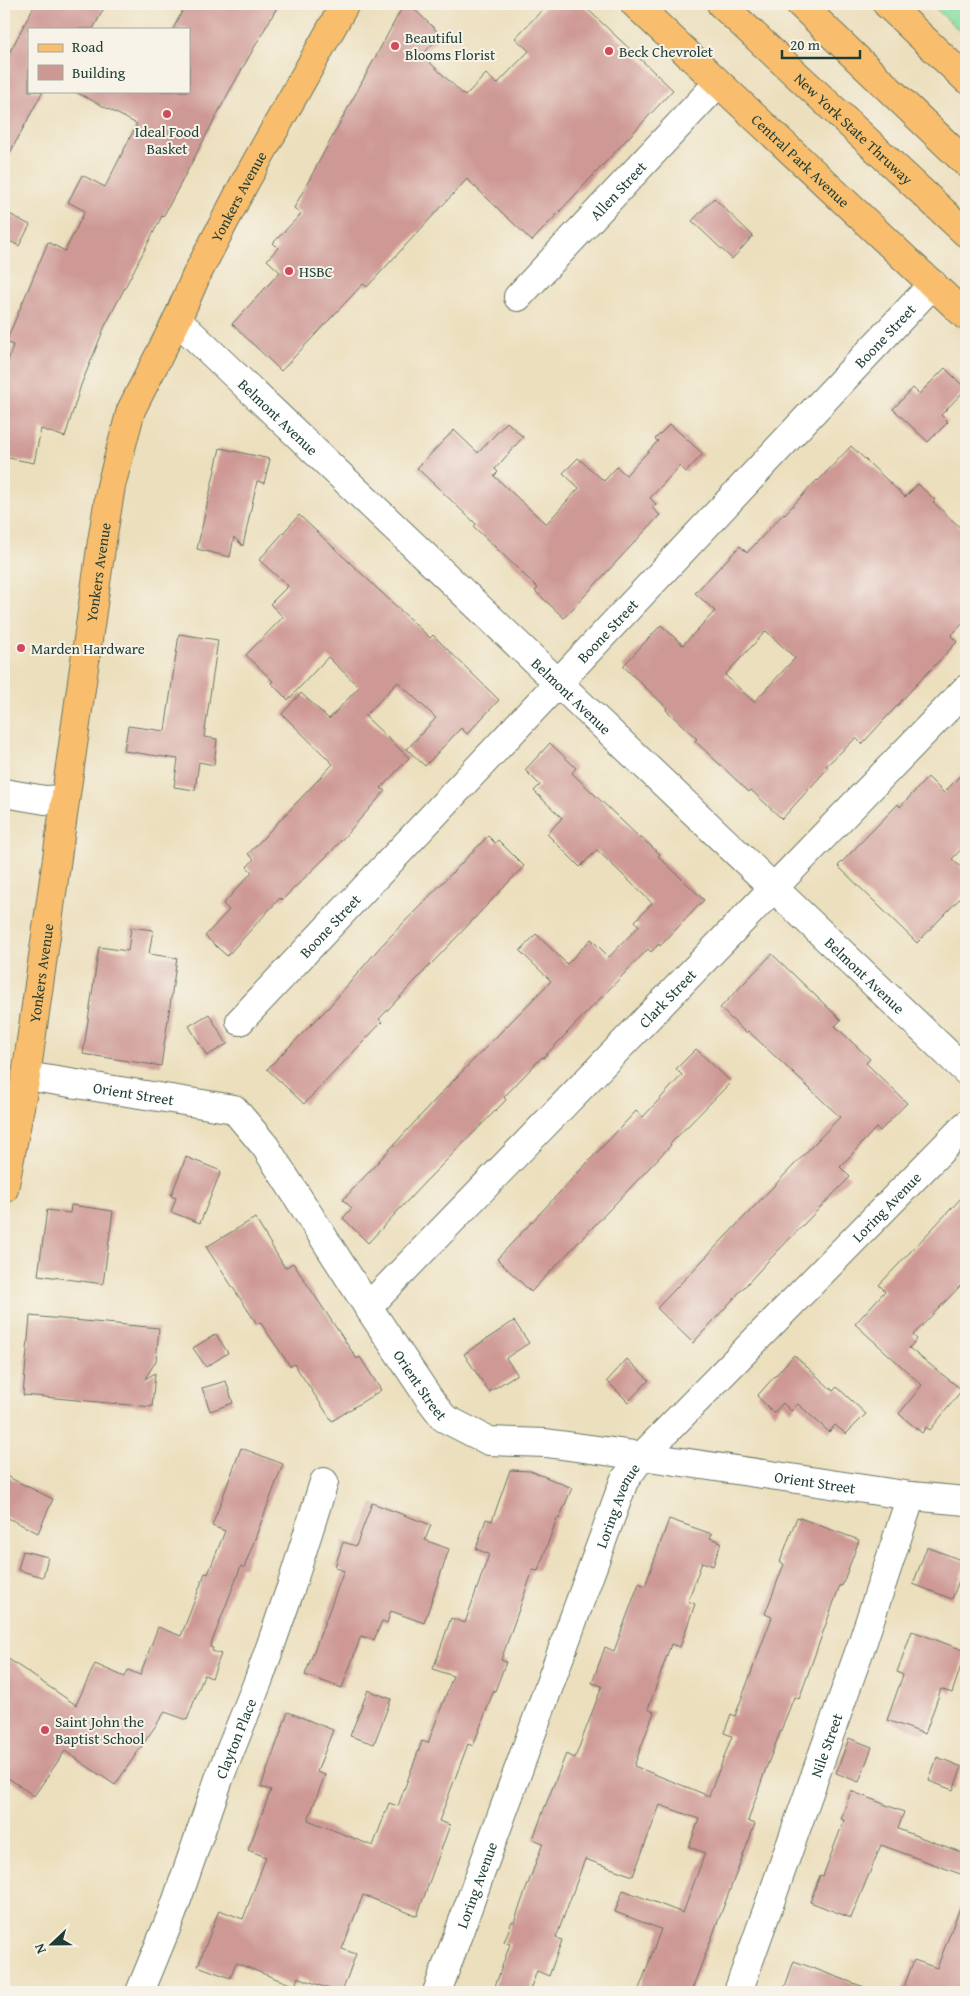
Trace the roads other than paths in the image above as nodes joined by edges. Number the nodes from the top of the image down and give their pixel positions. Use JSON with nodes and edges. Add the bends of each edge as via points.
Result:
{"nodes":[{"id":1,"x":345,"y":4,"type":"edge"},
{"id":2,"x":635,"y":4,"type":"edge"},
{"id":3,"x":721,"y":4,"type":"edge"},
{"id":4,"x":800,"y":4,"type":"edge"},
{"id":5,"x":887,"y":4,"type":"edge"},
{"id":6,"x":966,"y":79,"type":"edge"},
{"id":7,"x":718,"y":83,"type":"junction"},
{"id":8,"x":966,"y":163,"type":"edge"},
{"id":9,"x":966,"y":233,"type":"edge"},
{"id":10,"x":932,"y":284,"type":"junction"},
{"id":11,"x":518,"y":297,"type":"dead end"},
{"id":12,"x":966,"y":316,"type":"edge"},
{"id":13,"x":176,"y":320,"type":"junction"},
{"id":14,"x":558,"y":683,"type":"junction"},
{"id":15,"x":966,"y":689,"type":"edge"},
{"id":16,"x":4,"y":793,"type":"edge"},
{"id":17,"x":65,"y":799,"type":"junction"},
{"id":18,"x":774,"y":888,"type":"junction"},
{"id":19,"x":240,"y":1021,"type":"dead end"},
{"id":20,"x":966,"y":1071,"type":"edge"},
{"id":21,"x":26,"y":1076,"type":"junction"},
{"id":22,"x":966,"y":1125,"type":"edge"},
{"id":23,"x":4,"y":1189,"type":"edge"},
{"id":24,"x":368,"y":1306,"type":"junction"},
{"id":25,"x":642,"y":1456,"type":"junction"},
{"id":26,"x":324,"y":1482,"type":"dead end"},
{"id":27,"x":911,"y":1496,"type":"junction"},
{"id":28,"x":966,"y":1501,"type":"edge"},
{"id":29,"x":140,"y":1992,"type":"edge"},
{"id":30,"x":437,"y":1992,"type":"edge"},
{"id":31,"x":738,"y":1992,"type":"edge"}],
"edges":[{"from":1,"to":13,"type":"main road","name":"Yonkers Avenue","via":[[244,184]]},
{"from":2,"to":7,"type":"main road","name":"Central Park Avenue"},
{"from":3,"to":9,"type":"main road","name":"New York State Thruway"},
{"from":4,"to":8,"type":"main road"},
{"from":5,"to":6,"type":"main road"},
{"from":7,"to":10,"type":"main road","name":"Central Park Avenue"},
{"from":7,"to":11,"type":"street","name":"Allen Street"},
{"from":10,"to":12,"type":"main road","name":"Central Park Avenue"},
{"from":10,"to":14,"type":"street","name":"Boone Street"},
{"from":13,"to":14,"type":"street","name":"Belmont Avenue"},
{"from":13,"to":17,"type":"main road","name":"Yonkers Avenue","via":[[131,410],[111,486]]},
{"from":14,"to":18,"type":"street","name":"Belmont Avenue"},
{"from":14,"to":19,"type":"street","name":"Boone Street"},
{"from":15,"to":18,"type":"street","name":"Clark Street"},
{"from":16,"to":17,"type":"street","via":[[45,800]]},
{"from":17,"to":21,"type":"main road","name":"Yonkers Avenue"},
{"from":18,"to":20,"type":"street","name":"Belmont Avenue"},
{"from":18,"to":24,"type":"street","name":"Clark Street"},
{"from":21,"to":23,"type":"main road","name":"Yonkers Avenue"},
{"from":21,"to":24,"type":"street","name":"Orient Street","via":[[234,1109],[265,1146]]},
{"from":22,"to":25,"type":"street","name":"Loring Avenue"},
{"from":24,"to":25,"type":"street","name":"Orient Street","via":[[444,1418],[489,1441],[546,1443]]},
{"from":25,"to":27,"type":"street","name":"Orient Street"},
{"from":25,"to":30,"type":"street","name":"Loring Avenue","via":[[624,1481]]},
{"from":26,"to":29,"type":"street","name":"Clayton Place","via":[[292,1587],[259,1679]]},
{"from":27,"to":28,"type":"street","name":"Orient Street"},
{"from":27,"to":31,"type":"street","name":"Nile Street","via":[[864,1641]]}]}
